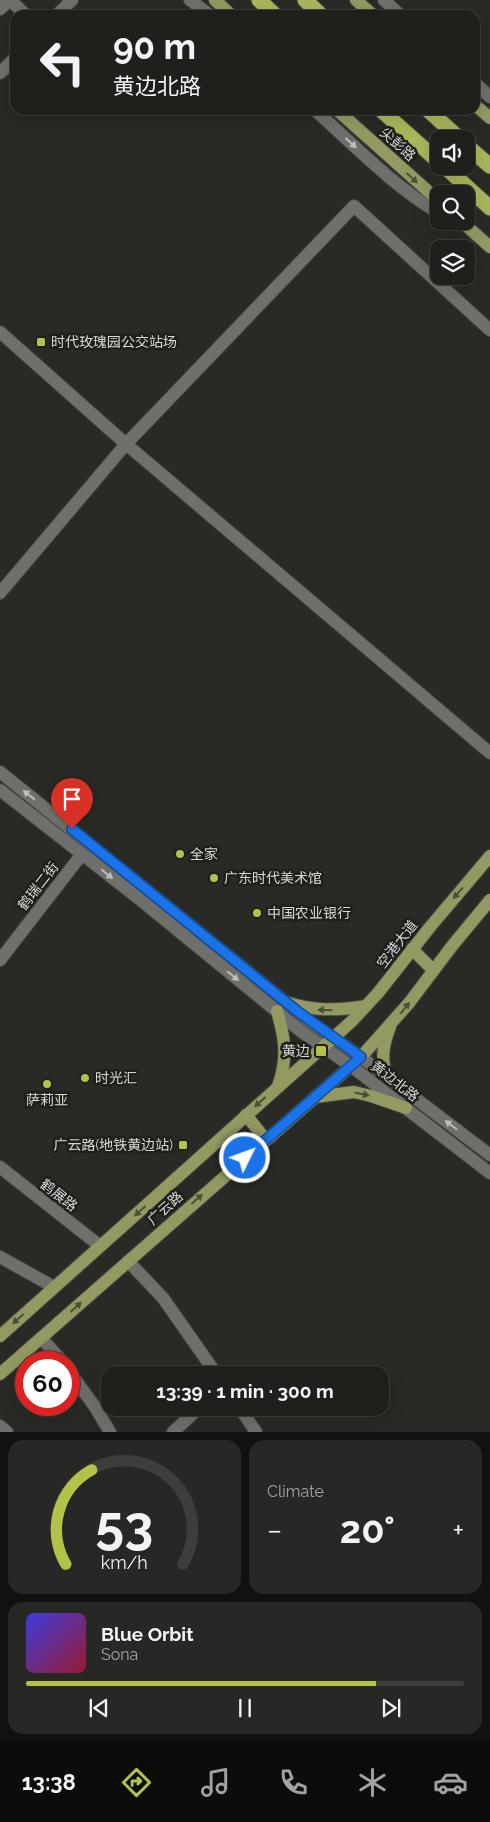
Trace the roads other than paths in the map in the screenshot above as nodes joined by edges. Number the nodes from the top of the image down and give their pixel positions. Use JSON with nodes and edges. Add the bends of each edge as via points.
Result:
{"nodes":[{"id":1,"x":10,"y":0,"type":"edge"},
{"id":2,"x":72,"y":0,"type":"edge"},
{"id":3,"x":190,"y":0,"type":"edge"},
{"id":4,"x":215,"y":0,"type":"edge"},
{"id":5,"x":304,"y":0,"type":"edge"},
{"id":6,"x":356,"y":0,"type":"edge"},
{"id":7,"x":384,"y":0,"type":"edge"},
{"id":8,"x":202,"y":7,"type":"edge"},
{"id":9,"x":0,"y":9,"type":"edge"},
{"id":10,"x":21,"y":10,"type":"edge"},
{"id":11,"x":62,"y":10,"type":"edge"},
{"id":12,"x":226,"y":10,"type":"edge"},
{"id":13,"x":315,"y":10,"type":"edge"},
{"id":14,"x":367,"y":10,"type":"edge"},
{"id":15,"x":395,"y":10,"type":"edge"},
{"id":16,"x":10,"y":63,"type":"edge"},
{"id":17,"x":0,"y":73,"type":"edge"},
{"id":18,"x":480,"y":88,"type":"edge"},
{"id":19,"x":490,"y":97,"type":"edge"},
{"id":20,"x":480,"y":109,"type":"edge"},
{"id":21,"x":321,"y":115,"type":"edge"},
{"id":22,"x":343,"y":115,"type":"edge"},
{"id":23,"x":387,"y":115,"type":"edge"},
{"id":24,"x":434,"y":115,"type":"edge"},
{"id":25,"x":490,"y":118,"type":"edge"},
{"id":26,"x":450,"y":130,"type":"edge"},
{"id":27,"x":475,"y":153,"type":"edge"},
{"id":28,"x":430,"y":154,"type":"edge"},
{"id":29,"x":490,"y":166,"type":"edge"},
{"id":30,"x":454,"y":175,"type":"edge"},
{"id":31,"x":430,"y":193,"type":"edge"},
{"id":32,"x":430,"y":207,"type":"edge"},
{"id":33,"x":490,"y":208,"type":"edge"},
{"id":34,"x":469,"y":230,"type":"edge"},
{"id":35,"x":471,"y":230,"type":"edge"},
{"id":36,"x":476,"y":234,"type":"junction"},
{"id":37,"x":490,"y":247,"type":"edge"},
{"id":38,"x":490,"y":330,"type":"edge"},
{"id":39,"x":0,"y":332,"type":"edge"},
{"id":40,"x":126,"y":444,"type":"junction"},
{"id":41,"x":0,"y":593,"type":"edge"},
{"id":42,"x":490,"y":754,"type":"edge"},
{"id":43,"x":0,"y":772,"type":"edge"},
{"id":44,"x":0,"y":790,"type":"edge"},
{"id":45,"x":82,"y":854,"type":"junction"},
{"id":46,"x":490,"y":856,"type":"edge"},
{"id":47,"x":490,"y":900,"type":"edge"},
{"id":48,"x":412,"y":949,"type":"junction"},
{"id":49,"x":0,"y":960,"type":"edge"},
{"id":50,"x":433,"y":970,"type":"junction"},
{"id":51,"x":281,"y":1006,"type":"junction"},
{"id":52,"x":366,"y":1006,"type":"junction"},
{"id":53,"x":391,"y":1024,"type":"junction"},
{"id":54,"x":333,"y":1038,"type":"junction"},
{"id":55,"x":323,"y":1047,"type":"junction"},
{"id":56,"x":361,"y":1057,"type":"junction"},
{"id":57,"x":351,"y":1066,"type":"junction"},
{"id":58,"x":388,"y":1078,"type":"junction"},
{"id":59,"x":278,"y":1086,"type":"junction"},
{"id":60,"x":315,"y":1097,"type":"junction"},
{"id":61,"x":406,"y":1108,"type":"junction"},
{"id":62,"x":246,"y":1115,"type":"junction"},
{"id":63,"x":266,"y":1140,"type":"junction"},
{"id":64,"x":490,"y":1155,"type":"edge"},
{"id":65,"x":0,"y":1167,"type":"edge"},
{"id":66,"x":490,"y":1173,"type":"edge"},
{"id":67,"x":100,"y":1246,"type":"junction"},
{"id":68,"x":0,"y":1257,"type":"edge"},
{"id":69,"x":128,"y":1261,"type":"junction"},
{"id":70,"x":54,"y":1288,"type":"junction"},
{"id":71,"x":0,"y":1336,"type":"edge"},
{"id":72,"x":41,"y":1338,"type":"junction"},
{"id":73,"x":53,"y":1351,"type":"edge"},
{"id":74,"x":211,"y":1366,"type":"edge"},
{"id":75,"x":0,"y":1374,"type":"edge"},
{"id":76,"x":80,"y":1386,"type":"edge"},
{"id":77,"x":190,"y":1416,"type":"edge"},
{"id":78,"x":245,"y":1416,"type":"edge"},
{"id":79,"x":0,"y":1426,"type":"edge"},
{"id":80,"x":7,"y":1432,"type":"edge"},
{"id":81,"x":110,"y":1432,"type":"edge"},
{"id":82,"x":173,"y":1432,"type":"edge"},
{"id":83,"x":256,"y":1432,"type":"edge"}],
"edges":[{"from":1,"to":9,"type":"street"},
{"from":1,"to":10,"type":"street"},
{"from":2,"to":11,"type":"street"},
{"from":3,"to":8,"type":"street"},
{"from":4,"to":12,"type":"main road"},
{"from":5,"to":13,"type":"highway"},
{"from":6,"to":14,"type":"main road"},
{"from":7,"to":15,"type":"street"},
{"from":16,"to":17,"type":"street"},
{"from":18,"to":19,"type":"street"},
{"from":20,"to":25,"type":"main road"},
{"from":21,"to":32,"type":"street","one_way":true},
{"from":22,"to":31,"type":"main road","name":"尖彭路","one_way":true},
{"from":23,"to":28,"type":"highway"},
{"from":24,"to":26,"type":"highway"},
{"from":27,"to":29,"type":"highway"},
{"from":30,"to":33,"type":"highway"},
{"from":34,"to":36,"type":"street"},
{"from":35,"to":36,"type":"main road"},
{"from":36,"to":37,"type":"main road"},
{"from":38,"to":40,"type":"street","via":[[354,206]]},
{"from":39,"to":40,"type":"street"},
{"from":40,"to":41,"type":"street"},
{"from":40,"to":42,"type":"street"},
{"from":51,"to":43,"type":"street","name":"黄边北路","one_way":true},
{"from":44,"to":45,"type":"street","name":"黄边北路"},
{"from":45,"to":49,"type":"street","name":"鹤瑞二街"},
{"from":45,"to":51,"type":"street","name":"黄边北路","one_way":true},
{"from":46,"to":48,"type":"main road","name":"空港大道","one_way":true},
{"from":47,"to":50,"type":"main road"},
{"from":48,"to":50,"type":"main road"},
{"from":48,"to":52,"type":"main road","name":"空港大道"},
{"from":53,"to":50,"type":"main road","one_way":true},
{"from":52,"to":51,"type":"main road","one_way":true,"via":[[325,1010]]},
{"from":51,"to":54,"type":"street","name":"黄边北路"},
{"from":51,"to":55,"type":"street","name":"黄边北路"},
{"from":51,"to":59,"type":"main road","via":[[285,1051]]},
{"from":52,"to":54,"type":"main road","name":"空港大道"},
{"from":53,"to":56,"type":"main road"},
{"from":53,"to":58,"type":"main road","via":[[382,1056]]},
{"from":54,"to":55,"type":"main road","name":"空港大道"},
{"from":54,"to":56,"type":"street","name":"黄边北路"},
{"from":55,"to":57,"type":"street","name":"黄边北路"},
{"from":55,"to":59,"type":"main road","name":"广云路"},
{"from":56,"to":57,"type":"main road","name":"广云路"},
{"from":56,"to":58,"type":"street","name":"黄边北路"},
{"from":57,"to":60,"type":"main road","name":"广云路"},
{"from":57,"to":61,"type":"street","name":"黄边北路"},
{"from":64,"to":58,"type":"street","name":"黄边北路","one_way":true},
{"from":59,"to":62,"type":"main road","name":"广云路","one_way":true},
{"from":60,"to":61,"type":"main road","one_way":true,"via":[[354,1092]]},
{"from":60,"to":63,"type":"main road","name":"广云路"},
{"from":61,"to":66,"type":"street","name":"黄边北路"},
{"from":62,"to":63,"type":"main road"},
{"from":62,"to":67,"type":"main road","name":"广云路","one_way":true},
{"from":69,"to":63,"type":"main road","name":"广云路","one_way":true},
{"from":65,"to":67,"type":"street","name":"鹤展路"},
{"from":67,"to":70,"type":"main road","name":"广云路"},
{"from":68,"to":70,"type":"street"},
{"from":72,"to":69,"type":"main road","name":"广云路","one_way":true},
{"from":69,"to":74,"type":"street","via":[[163,1298]]},
{"from":70,"to":71,"type":"main road","name":"广云路","one_way":true},
{"from":72,"to":73,"type":"street"},
{"from":72,"to":75,"type":"main road","name":"广云路"},
{"from":76,"to":81,"type":"street"},
{"from":77,"to":82,"type":"street"},
{"from":78,"to":83,"type":"street"},
{"from":79,"to":80,"type":"street"}]}
